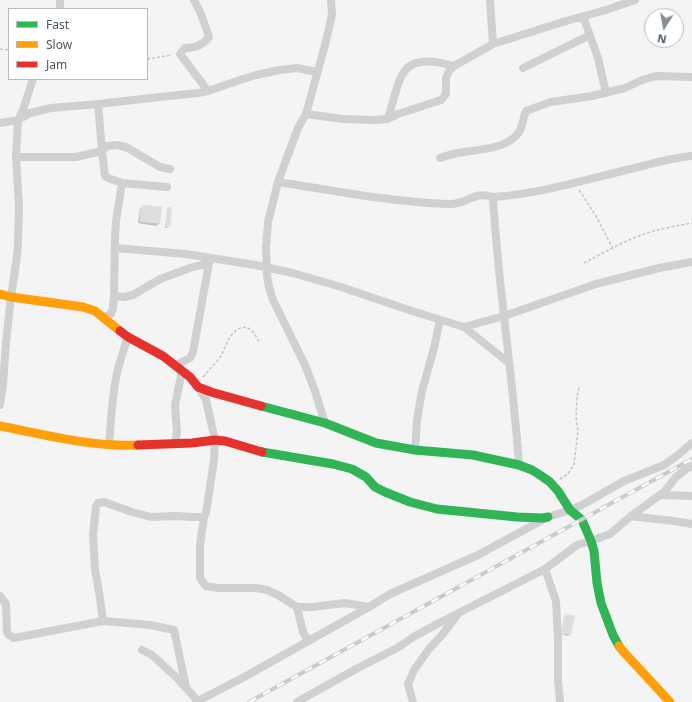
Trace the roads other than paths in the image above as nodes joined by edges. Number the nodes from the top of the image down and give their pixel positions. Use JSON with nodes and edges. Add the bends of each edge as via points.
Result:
{"nodes":[{"id":1,"x":194,"y":0,"type":"edge"},
{"id":2,"x":331,"y":0,"type":"edge"},
{"id":3,"x":490,"y":0,"type":"edge"},
{"id":4,"x":635,"y":0,"type":"edge"},
{"id":5,"x":583,"y":16,"type":"junction"},
{"id":6,"x":590,"y":35,"type":"junction"},
{"id":7,"x":493,"y":44,"type":"junction"},
{"id":8,"x":454,"y":66,"type":"junction"},
{"id":9,"x":523,"y":68,"type":"dead end"},
{"id":10,"x":317,"y":72,"type":"junction"},
{"id":11,"x":692,"y":77,"type":"edge"},
{"id":12,"x":33,"y":80,"type":"edge"},
{"id":13,"x":208,"y":91,"type":"junction"},
{"id":14,"x":606,"y":93,"type":"junction"},
{"id":15,"x":98,"y":104,"type":"junction"},
{"id":16,"x":306,"y":114,"type":"junction"},
{"id":17,"x":388,"y":119,"type":"junction"},
{"id":18,"x":18,"y":120,"type":"junction"},
{"id":19,"x":0,"y":123,"type":"edge"},
{"id":20,"x":102,"y":151,"type":"junction"},
{"id":21,"x":692,"y":156,"type":"edge"},
{"id":22,"x":16,"y":157,"type":"junction"},
{"id":23,"x":440,"y":158,"type":"dead end"},
{"id":24,"x":170,"y":169,"type":"dead end"},
{"id":25,"x":278,"y":182,"type":"junction"},
{"id":26,"x":122,"y":183,"type":"junction"},
{"id":27,"x":167,"y":187,"type":"dead end"},
{"id":28,"x":493,"y":197,"type":"junction"},
{"id":29,"x":115,"y":248,"type":"junction"},
{"id":30,"x":209,"y":260,"type":"junction"},
{"id":31,"x":692,"y":262,"type":"edge"},
{"id":32,"x":267,"y":267,"type":"junction"},
{"id":33,"x":0,"y":294,"type":"edge"},
{"id":34,"x":114,"y":296,"type":"junction"},
{"id":35,"x":11,"y":297,"type":"junction"},
{"id":36,"x":504,"y":316,"type":"junction"},
{"id":37,"x":104,"y":317,"type":"junction"},
{"id":38,"x":440,"y":320,"type":"junction"},
{"id":39,"x":464,"y":326,"type":"junction"},
{"id":40,"x":128,"y":337,"type":"junction"},
{"id":41,"x":509,"y":363,"type":"junction"},
{"id":42,"x":179,"y":368,"type":"junction"},
{"id":43,"x":197,"y":386,"type":"junction"},
{"id":44,"x":0,"y":405,"type":"edge"},
{"id":45,"x":325,"y":423,"type":"junction"},
{"id":46,"x":0,"y":426,"type":"edge"},
{"id":47,"x":215,"y":440,"type":"junction"},
{"id":48,"x":175,"y":443,"type":"junction"},
{"id":49,"x":692,"y":443,"type":"edge"},
{"id":50,"x":109,"y":445,"type":"junction"},
{"id":51,"x":416,"y":450,"type":"junction"},
{"id":52,"x":519,"y":465,"type":"junction"},
{"id":53,"x":692,"y":467,"type":"edge"},
{"id":54,"x":660,"y":495,"type":"junction"},
{"id":55,"x":692,"y":496,"type":"edge"},
{"id":56,"x":570,"y":510,"type":"junction"},
{"id":57,"x":631,"y":516,"type":"junction"},
{"id":58,"x":204,"y":517,"type":"junction"},
{"id":59,"x":548,"y":517,"type":"junction"},
{"id":60,"x":692,"y":524,"type":"edge"},
{"id":61,"x":591,"y":541,"type":"junction"},
{"id":62,"x":545,"y":569,"type":"junction"},
{"id":63,"x":0,"y":596,"type":"edge"},
{"id":64,"x":297,"y":607,"type":"junction"},
{"id":65,"x":369,"y":607,"type":"junction"},
{"id":66,"x":460,"y":613,"type":"junction"},
{"id":67,"x":103,"y":621,"type":"junction"},
{"id":68,"x":308,"y":641,"type":"junction"},
{"id":69,"x":142,"y":650,"type":"dead end"},
{"id":70,"x":186,"y":687,"type":"junction"},
{"id":71,"x":197,"y":702,"type":"edge"},
{"id":72,"x":297,"y":702,"type":"edge"},
{"id":73,"x":412,"y":702,"type":"edge"},
{"id":74,"x":560,"y":702,"type":"edge"},
{"id":75,"x":670,"y":702,"type":"edge"}],
"edges":[{"from":1,"to":13,"type":"street","via":[[209,37],[194,48],[185,48],[180,54]]},
{"from":2,"to":10,"type":"street","via":[[332,15]]},
{"from":3,"to":7,"type":"street"},
{"from":4,"to":5,"type":"street"},
{"from":5,"to":6,"type":"street"},
{"from":5,"to":7,"type":"street"},
{"from":6,"to":9,"type":"street"},
{"from":6,"to":14,"type":"street"},
{"from":7,"to":8,"type":"street"},
{"from":8,"to":17,"type":"street","via":[[447,74],[446,94],[441,100]]},
{"from":8,"to":17,"type":"street","via":[[428,61],[413,64],[399,80]]},
{"from":10,"to":13,"type":"street","via":[[297,68],[280,70]]},
{"from":10,"to":16,"type":"street"},
{"from":11,"to":14,"type":"street","via":[[656,76]]},
{"from":12,"to":18,"type":"street","via":[[24,110]]},
{"from":13,"to":15,"type":"street"},
{"from":14,"to":23,"type":"street","via":[[538,106],[526,112],[518,133],[508,142]]},
{"from":15,"to":18,"type":"street","via":[[51,108],[30,113]]},
{"from":15,"to":20,"type":"street"},
{"from":16,"to":17,"type":"street","via":[[343,119]]},
{"from":16,"to":25,"type":"street","via":[[298,128]]},
{"from":18,"to":19,"type":"street"},
{"from":18,"to":22,"type":"street"},
{"from":20,"to":22,"type":"street","via":[[76,157]]},
{"from":20,"to":24,"type":"street","via":[[107,146],[126,147],[160,167]]},
{"from":20,"to":26,"type":"street","via":[[105,176]]},
{"from":21,"to":28,"type":"street","via":[[650,163],[530,193]]},
{"from":22,"to":35,"type":"street","via":[[20,206]]},
{"from":25,"to":28,"type":"street","via":[[422,203],[457,204],[478,195]]},
{"from":25,"to":32,"type":"street","via":[[268,222]]},
{"from":26,"to":27,"type":"street"},
{"from":26,"to":29,"type":"street"},
{"from":28,"to":36,"type":"street","via":[[495,241]]},
{"from":29,"to":30,"type":"street","via":[[180,253]]},
{"from":29,"to":34,"type":"street"},
{"from":30,"to":32,"type":"street"},
{"from":30,"to":34,"type":"street","via":[[160,279],[133,295]]},
{"from":30,"to":42,"type":"street","via":[[192,355]]},
{"from":31,"to":36,"type":"street","via":[[596,284]]},
{"from":32,"to":38,"type":"street","via":[[341,287]]},
{"from":32,"to":45,"type":"street","via":[[273,300],[305,365]]},
{"from":33,"to":35,"type":"street"},
{"from":34,"to":37,"type":"street","via":[[111,314]]},
{"from":35,"to":37,"type":"street","via":[[83,307]]},
{"from":35,"to":44,"type":"street"},
{"from":36,"to":39,"type":"street"},
{"from":36,"to":41,"type":"street"},
{"from":37,"to":40,"type":"street"},
{"from":38,"to":39,"type":"street"},
{"from":38,"to":51,"type":"street","via":[[422,391],[417,420]]},
{"from":39,"to":41,"type":"street"},
{"from":40,"to":42,"type":"street"},
{"from":40,"to":50,"type":"street","via":[[117,375]]},
{"from":41,"to":52,"type":"street"},
{"from":42,"to":43,"type":"street"},
{"from":42,"to":48,"type":"street","via":[[175,405]]},
{"from":43,"to":45,"type":"street"},
{"from":43,"to":47,"type":"street","via":[[206,400]]},
{"from":45,"to":51,"type":"street","via":[[376,443]]},
{"from":46,"to":50,"type":"street"},
{"from":47,"to":48,"type":"street"},
{"from":47,"to":58,"type":"street"},
{"from":47,"to":59,"type":"street","via":[[262,452],[352,469],[366,477],[374,487],[410,502],[437,509],[517,517]]},
{"from":48,"to":50,"type":"street"},
{"from":49,"to":56,"type":"street","via":[[664,464],[624,481]]},
{"from":51,"to":52,"type":"street","via":[[473,455]]},
{"from":52,"to":56,"type":"street","via":[[532,470],[552,485]]},
{"from":53,"to":54,"type":"street","via":[[676,477]]},
{"from":54,"to":55,"type":"street"},
{"from":54,"to":57,"type":"street"},
{"from":56,"to":59,"type":"street"},
{"from":56,"to":61,"type":"street","via":[[582,520]]},
{"from":57,"to":60,"type":"street"},
{"from":57,"to":61,"type":"street","via":[[610,534]]},
{"from":58,"to":64,"type":"street","via":[[200,545],[200,578],[206,586],[267,590]]},
{"from":58,"to":67,"type":"street","via":[[151,517],[104,502],[98,503],[92,535]]},
{"from":59,"to":65,"type":"street","via":[[478,555],[390,594]]},
{"from":61,"to":62,"type":"street","via":[[577,545]]},
{"from":61,"to":75,"type":"street","via":[[596,584],[613,635],[621,649]]},
{"from":62,"to":66,"type":"street"},
{"from":62,"to":74,"type":"street","via":[[556,601]]},
{"from":63,"to":67,"type":"street","via":[[6,604],[7,632],[14,638]]},
{"from":64,"to":65,"type":"street","via":[[345,603]]},
{"from":64,"to":68,"type":"street"},
{"from":65,"to":68,"type":"street"},
{"from":66,"to":72,"type":"street"},
{"from":66,"to":73,"type":"street","via":[[414,670],[408,684]]},
{"from":67,"to":70,"type":"street","via":[[174,630]]},
{"from":68,"to":71,"type":"street"},
{"from":69,"to":70,"type":"street","via":[[152,655]]},
{"from":70,"to":71,"type":"street"}]}
